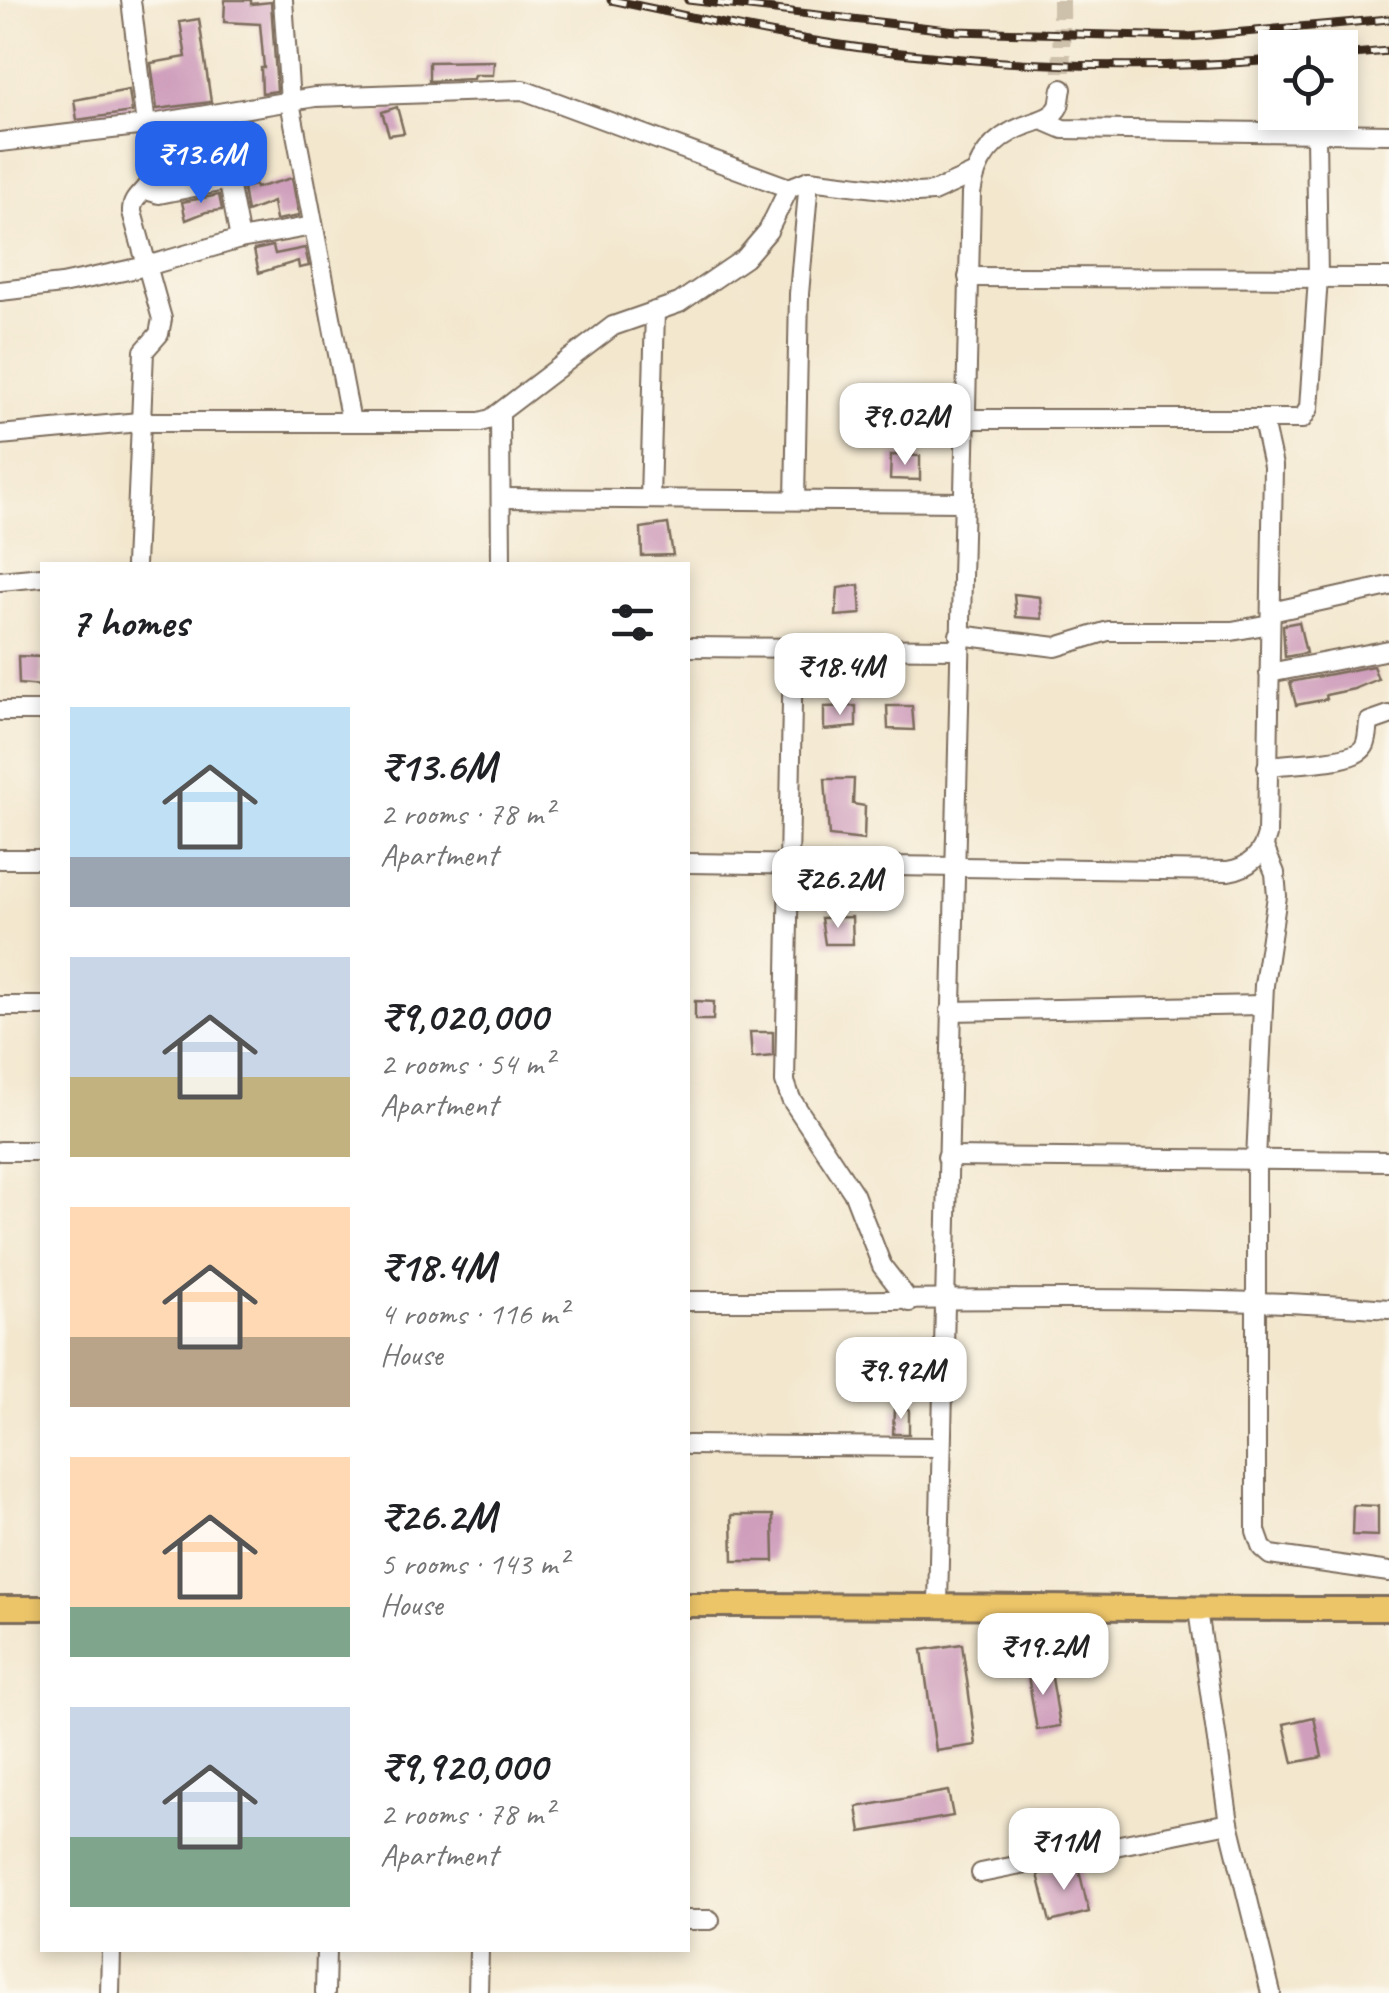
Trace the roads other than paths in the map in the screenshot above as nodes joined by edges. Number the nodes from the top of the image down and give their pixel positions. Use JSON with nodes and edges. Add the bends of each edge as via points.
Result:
{"nodes":[{"id":1,"x":130,"y":0,"type":"edge"},
{"id":2,"x":282,"y":0,"type":"edge"},
{"id":3,"x":1062,"y":90,"type":"tunnel mouth"},
{"id":4,"x":290,"y":102,"type":"junction"},
{"id":5,"x":1042,"y":120,"type":"junction"},
{"id":6,"x":146,"y":125,"type":"junction"},
{"id":7,"x":1389,"y":134,"type":"edge"},
{"id":8,"x":1316,"y":135,"type":"junction"},
{"id":9,"x":0,"y":142,"type":"edge"},
{"id":10,"x":973,"y":174,"type":"junction"},
{"id":11,"x":809,"y":180,"type":"junction"},
{"id":12,"x":789,"y":188,"type":"junction"},
{"id":13,"x":146,"y":190,"type":"junction"},
{"id":14,"x":313,"y":226,"type":"junction"},
{"id":15,"x":240,"y":239,"type":"junction"},
{"id":16,"x":147,"y":266,"type":"junction"},
{"id":17,"x":968,"y":277,"type":"junction"},
{"id":18,"x":1318,"y":278,"type":"junction"},
{"id":19,"x":1389,"y":278,"type":"edge"},
{"id":20,"x":0,"y":291,"type":"edge"},
{"id":21,"x":655,"y":312,"type":"junction"},
{"id":22,"x":500,"y":415,"type":"junction"},
{"id":23,"x":965,"y":419,"type":"junction"},
{"id":24,"x":1264,"y":421,"type":"junction"},
{"id":25,"x":139,"y":422,"type":"junction"},
{"id":26,"x":350,"y":422,"type":"junction"},
{"id":27,"x":0,"y":435,"type":"edge"},
{"id":28,"x":502,"y":498,"type":"junction"},
{"id":29,"x":650,"y":499,"type":"junction"},
{"id":30,"x":795,"y":500,"type":"junction"},
{"id":31,"x":963,"y":502,"type":"junction"},
{"id":32,"x":134,"y":562,"type":"edge"},
{"id":33,"x":501,"y":562,"type":"edge"},
{"id":34,"x":40,"y":577,"type":"edge"},
{"id":35,"x":0,"y":581,"type":"edge"},
{"id":36,"x":1389,"y":586,"type":"edge"},
{"id":37,"x":1270,"y":618,"type":"junction"},
{"id":38,"x":959,"y":642,"type":"junction"},
{"id":39,"x":690,"y":647,"type":"edge"},
{"id":40,"x":792,"y":648,"type":"junction"},
{"id":41,"x":1389,"y":650,"type":"edge"},
{"id":42,"x":1269,"y":674,"type":"junction"},
{"id":43,"x":0,"y":711,"type":"edge"},
{"id":44,"x":40,"y":711,"type":"edge"},
{"id":45,"x":1389,"y":715,"type":"edge"},
{"id":46,"x":1268,"y":767,"type":"junction"},
{"id":47,"x":1264,"y":848,"type":"junction"},
{"id":48,"x":40,"y":858,"type":"edge"},
{"id":49,"x":0,"y":859,"type":"edge"},
{"id":50,"x":690,"y":863,"type":"edge"},
{"id":51,"x":787,"y":864,"type":"junction"},
{"id":52,"x":953,"y":867,"type":"junction"},
{"id":53,"x":1263,"y":1005,"type":"junction"},
{"id":54,"x":0,"y":1006,"type":"edge"},
{"id":55,"x":40,"y":1006,"type":"edge"},
{"id":56,"x":950,"y":1011,"type":"junction"},
{"id":57,"x":40,"y":1150,"type":"edge"},
{"id":58,"x":0,"y":1151,"type":"edge"},
{"id":59,"x":947,"y":1157,"type":"junction"},
{"id":60,"x":1256,"y":1160,"type":"junction"},
{"id":61,"x":1389,"y":1161,"type":"edge"},
{"id":62,"x":1256,"y":1300,"type":"junction"},
{"id":63,"x":690,"y":1301,"type":"edge"},
{"id":64,"x":910,"y":1302,"type":"junction"},
{"id":65,"x":944,"y":1302,"type":"junction"},
{"id":66,"x":1389,"y":1309,"type":"edge"},
{"id":67,"x":690,"y":1444,"type":"edge"},
{"id":68,"x":941,"y":1446,"type":"junction"},
{"id":69,"x":1389,"y":1572,"type":"edge"},
{"id":70,"x":938,"y":1604,"type":"junction"},
{"id":71,"x":690,"y":1605,"type":"edge"},
{"id":72,"x":0,"y":1608,"type":"edge"},
{"id":73,"x":40,"y":1608,"type":"edge"},
{"id":74,"x":1389,"y":1609,"type":"edge"},
{"id":75,"x":1198,"y":1610,"type":"junction"},
{"id":76,"x":1229,"y":1823,"type":"junction"},
{"id":77,"x":981,"y":1873,"type":"dead end"},
{"id":78,"x":690,"y":1920,"type":"edge"},
{"id":79,"x":710,"y":1920,"type":"dead end"},
{"id":80,"x":111,"y":1952,"type":"edge"},
{"id":81,"x":326,"y":1952,"type":"edge"},
{"id":82,"x":479,"y":1952,"type":"edge"},
{"id":83,"x":110,"y":1993,"type":"edge"},
{"id":84,"x":325,"y":1993,"type":"edge"},
{"id":85,"x":478,"y":1993,"type":"edge"},
{"id":86,"x":1271,"y":1993,"type":"edge"}],
"edges":[{"from":1,"to":6,"type":"street"},
{"from":2,"to":4,"type":"street"},
{"from":3,"to":5,"type":"street","via":[[1058,108]]},
{"from":4,"to":6,"type":"street"},
{"from":4,"to":12,"type":"street","via":[[523,90]]},
{"from":4,"to":14,"type":"street"},
{"from":5,"to":8,"type":"street","via":[[1063,129]]},
{"from":5,"to":10,"type":"street","via":[[998,140]]},
{"from":6,"to":9,"type":"street"},
{"from":6,"to":13,"type":"street","via":[[152,176]]},
{"from":7,"to":8,"type":"street"},
{"from":8,"to":18,"type":"street"},
{"from":10,"to":11,"type":"street","via":[[917,194]]},
{"from":10,"to":17,"type":"street"},
{"from":11,"to":12,"type":"street"},
{"from":11,"to":30,"type":"street","via":[[799,294]]},
{"from":12,"to":21,"type":"street","via":[[768,231],[745,258]]},
{"from":13,"to":15,"type":"street","via":[[159,194],[224,181]]},
{"from":13,"to":16,"type":"street","via":[[132,206]]},
{"from":14,"to":15,"type":"street"},
{"from":14,"to":26,"type":"street"},
{"from":15,"to":16,"type":"street"},
{"from":16,"to":20,"type":"street"},
{"from":16,"to":25,"type":"street","via":[[162,320],[160,334],[144,351]]},
{"from":17,"to":18,"type":"street"},
{"from":17,"to":23,"type":"street"},
{"from":18,"to":19,"type":"street"},
{"from":18,"to":24,"type":"street","via":[[1309,408],[1302,419]]},
{"from":21,"to":22,"type":"street","via":[[600,335]]},
{"from":21,"to":29,"type":"street"},
{"from":22,"to":26,"type":"street","via":[[480,422]]},
{"from":22,"to":28,"type":"street"},
{"from":23,"to":24,"type":"street"},
{"from":23,"to":31,"type":"street"},
{"from":24,"to":37,"type":"street","via":[[1272,466]]},
{"from":25,"to":26,"type":"street"},
{"from":25,"to":27,"type":"street"},
{"from":25,"to":32,"type":"street"},
{"from":28,"to":29,"type":"street"},
{"from":28,"to":33,"type":"street"},
{"from":29,"to":30,"type":"street"},
{"from":30,"to":31,"type":"street"},
{"from":31,"to":38,"type":"street"},
{"from":34,"to":35,"type":"street"},
{"from":36,"to":37,"type":"street"},
{"from":37,"to":38,"type":"street","via":[[1232,631],[1108,631],[1056,647]]},
{"from":37,"to":42,"type":"street"},
{"from":38,"to":40,"type":"street"},
{"from":38,"to":52,"type":"street"},
{"from":39,"to":40,"type":"street"},
{"from":40,"to":51,"type":"street"},
{"from":41,"to":42,"type":"street"},
{"from":42,"to":46,"type":"street"},
{"from":43,"to":44,"type":"street"},
{"from":45,"to":46,"type":"street","via":[[1369,722],[1363,750],[1352,756]]},
{"from":46,"to":47,"type":"street"},
{"from":47,"to":52,"type":"street","via":[[1228,871]]},
{"from":47,"to":53,"type":"street","via":[[1277,885]]},
{"from":48,"to":49,"type":"street"},
{"from":50,"to":51,"type":"street"},
{"from":51,"to":52,"type":"street"},
{"from":51,"to":64,"type":"street","via":[[788,1092],[854,1194],[887,1274]]},
{"from":52,"to":56,"type":"street"},
{"from":53,"to":56,"type":"street"},
{"from":53,"to":60,"type":"street"},
{"from":54,"to":55,"type":"street"},
{"from":56,"to":59,"type":"street"},
{"from":57,"to":58,"type":"street"},
{"from":59,"to":60,"type":"street"},
{"from":59,"to":65,"type":"street"},
{"from":60,"to":61,"type":"street"},
{"from":60,"to":62,"type":"street"},
{"from":62,"to":65,"type":"street"},
{"from":62,"to":66,"type":"street"},
{"from":62,"to":69,"type":"street","via":[[1258,1542],[1270,1555]]},
{"from":63,"to":64,"type":"street"},
{"from":64,"to":65,"type":"street"},
{"from":65,"to":68,"type":"street"},
{"from":67,"to":68,"type":"street"},
{"from":68,"to":70,"type":"street"},
{"from":70,"to":71,"type":"main road"},
{"from":70,"to":75,"type":"main road"},
{"from":72,"to":73,"type":"main road"},
{"from":74,"to":75,"type":"main road"},
{"from":75,"to":76,"type":"street"},
{"from":76,"to":77,"type":"street"},
{"from":76,"to":86,"type":"street"},
{"from":78,"to":79,"type":"street"},
{"from":80,"to":83,"type":"street"},
{"from":81,"to":84,"type":"street"},
{"from":82,"to":85,"type":"street"}]}
